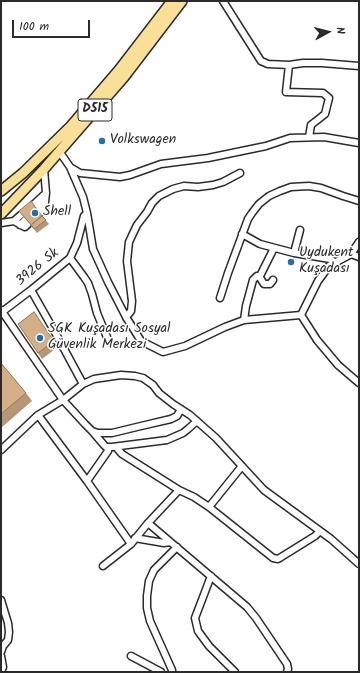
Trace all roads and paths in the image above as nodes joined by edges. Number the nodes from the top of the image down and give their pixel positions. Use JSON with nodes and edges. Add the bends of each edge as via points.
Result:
{"nodes":[{"id":1,"x":172,"y":1,"type":"edge"},
{"id":2,"x":182,"y":1,"type":"edge"},
{"id":3,"x":223,"y":1,"type":"edge"},
{"id":4,"x":289,"y":65,"type":"junction"},
{"id":5,"x":359,"y":66,"type":"edge"},
{"id":6,"x":309,"y":137,"type":"junction"},
{"id":7,"x":359,"y":142,"type":"edge"},
{"id":8,"x":59,"y":151,"type":"junction"},
{"id":9,"x":70,"y":167,"type":"junction"},
{"id":10,"x":44,"y":168,"type":"junction"},
{"id":11,"x":240,"y":173,"type":"dead end"},
{"id":12,"x":1,"y":191,"type":"edge"},
{"id":13,"x":46,"y":193,"type":"junction"},
{"id":14,"x":359,"y":201,"type":"edge"},
{"id":15,"x":87,"y":213,"type":"junction"},
{"id":16,"x":1,"y":214,"type":"edge"},
{"id":17,"x":14,"y":221,"type":"junction"},
{"id":18,"x":1,"y":223,"type":"edge"},
{"id":19,"x":300,"y":230,"type":"dead end"},
{"id":20,"x":242,"y":234,"type":"junction"},
{"id":21,"x":359,"y":242,"type":"edge"},
{"id":22,"x":274,"y":248,"type":"junction"},
{"id":23,"x":294,"y":253,"type":"junction"},
{"id":24,"x":351,"y":254,"type":"junction"},
{"id":25,"x":359,"y":256,"type":"edge"},
{"id":26,"x":70,"y":258,"type":"junction"},
{"id":27,"x":334,"y":262,"type":"junction"},
{"id":28,"x":260,"y":276,"type":"junction"},
{"id":29,"x":273,"y":280,"type":"dead end"},
{"id":30,"x":30,"y":290,"type":"junction"},
{"id":31,"x":220,"y":298,"type":"dead end"},
{"id":32,"x":2,"y":311,"type":"edge"},
{"id":33,"x":301,"y":315,"type":"junction"},
{"id":34,"x":126,"y":317,"type":"junction"},
{"id":35,"x":244,"y":320,"type":"junction"},
{"id":36,"x":109,"y":342,"type":"dead end"},
{"id":37,"x":359,"y":383,"type":"edge"},
{"id":38,"x":83,"y":384,"type":"junction"},
{"id":39,"x":64,"y":400,"type":"junction"},
{"id":40,"x":181,"y":409,"type":"junction"},
{"id":41,"x":38,"y":415,"type":"junction"},
{"id":42,"x":197,"y":421,"type":"junction"},
{"id":43,"x":92,"y":431,"type":"junction"},
{"id":44,"x":109,"y":447,"type":"junction"},
{"id":45,"x":116,"y":447,"type":"junction"},
{"id":46,"x":1,"y":450,"type":"edge"},
{"id":47,"x":242,"y":466,"type":"junction"},
{"id":48,"x":87,"y":481,"type":"junction"},
{"id":49,"x":180,"y":490,"type":"junction"},
{"id":50,"x":209,"y":507,"type":"junction"},
{"id":51,"x":148,"y":523,"type":"junction"},
{"id":52,"x":320,"y":530,"type":"junction"},
{"id":53,"x":133,"y":541,"type":"junction"},
{"id":54,"x":170,"y":542,"type":"junction"},
{"id":55,"x":177,"y":547,"type":"junction"},
{"id":56,"x":359,"y":564,"type":"edge"},
{"id":57,"x":103,"y":566,"type":"dead end"},
{"id":58,"x":211,"y":576,"type":"junction"},
{"id":59,"x":1,"y":600,"type":"edge"},
{"id":60,"x":1,"y":652,"type":"edge"},
{"id":61,"x":1,"y":656,"type":"edge"},
{"id":62,"x":131,"y":656,"type":"dead end"},
{"id":63,"x":2,"y":670,"type":"edge"},
{"id":64,"x":8,"y":672,"type":"edge"},
{"id":65,"x":161,"y":672,"type":"edge"},
{"id":66,"x":172,"y":672,"type":"edge"},
{"id":67,"x":235,"y":672,"type":"edge"},
{"id":68,"x":287,"y":672,"type":"edge"}],
"edges":[{"from":1,"to":12,"type":"highway","number":"D515","via":[[119,70],[71,126]]},
{"from":2,"to":8,"type":"highway","number":"D515","via":[[124,77]]},
{"from":3,"to":4,"type":"street","via":[[261,61]]},
{"from":4,"to":5,"type":"street","via":[[322,63]]},
{"from":4,"to":6,"type":"street","via":[[286,92],[322,93],[329,98],[325,114],[311,125]]},
{"from":6,"to":7,"type":"street"},
{"from":6,"to":9,"type":"street","via":[[290,138],[223,155],[161,164],[120,177],[80,173]]},
{"from":8,"to":9,"type":"street"},
{"from":8,"to":10,"type":"highway","number":"D515"},
{"from":9,"to":15,"type":"street","via":[[83,196]]},
{"from":10,"to":13,"type":"street"},
{"from":10,"to":16,"type":"highway","number":"D515"},
{"from":11,"to":34,"type":"street","via":[[213,185],[173,189],[152,203],[137,225],[130,242],[127,261],[132,301],[131,311]]},
{"from":13,"to":13,"type":"street","via":[[37,209],[45,202]]},
{"from":14,"to":20,"type":"street","via":[[315,186],[291,187],[274,193],[259,204],[248,219]]},
{"from":15,"to":26,"type":"street","name":"3926 Sk"},
{"from":15,"to":34,"type":"street","via":[[93,249]]},
{"from":17,"to":17,"type":"street","via":[[26,219],[25,227],[20,225]]},
{"from":17,"to":18,"type":"street"},
{"from":19,"to":23,"type":"street"},
{"from":20,"to":22,"type":"street"},
{"from":20,"to":31,"type":"street"},
{"from":21,"to":24,"type":"street"},
{"from":22,"to":23,"type":"street"},
{"from":22,"to":28,"type":"street"},
{"from":23,"to":27,"type":"street","via":[[330,259]]},
{"from":24,"to":25,"type":"street"},
{"from":24,"to":27,"type":"street"},
{"from":26,"to":30,"type":"street","name":"3926 Sk"},
{"from":26,"to":36,"type":"street","via":[[88,283]]},
{"from":27,"to":33,"type":"street","via":[[318,281]]},
{"from":28,"to":29,"type":"street","via":[[264,284],[270,284]]},
{"from":28,"to":35,"type":"street","via":[[252,282]]},
{"from":30,"to":32,"type":"street","name":"3926 Sk"},
{"from":30,"to":38,"type":"street"},
{"from":32,"to":39,"type":"street"},
{"from":33,"to":35,"type":"street"},
{"from":33,"to":37,"type":"street","via":[[317,340],[338,365]]},
{"from":34,"to":35,"type":"street","via":[[141,341],[162,352],[185,346],[225,326]]},
{"from":38,"to":39,"type":"street"},
{"from":38,"to":40,"type":"street","via":[[94,379],[122,375],[143,378]]},
{"from":39,"to":41,"type":"street"},
{"from":39,"to":43,"type":"street"},
{"from":40,"to":42,"type":"street"},
{"from":40,"to":43,"type":"street","via":[[177,416],[171,419],[112,433]]},
{"from":41,"to":46,"type":"street"},
{"from":41,"to":48,"type":"street"},
{"from":42,"to":45,"type":"street","via":[[183,433],[168,440]]},
{"from":42,"to":47,"type":"street"},
{"from":43,"to":44,"type":"street","via":[[101,443]]},
{"from":44,"to":45,"type":"street"},
{"from":44,"to":48,"type":"street"},
{"from":45,"to":49,"type":"street","via":[[122,454]]},
{"from":47,"to":50,"type":"street"},
{"from":47,"to":52,"type":"street","via":[[264,490]]},
{"from":48,"to":53,"type":"street"},
{"from":49,"to":50,"type":"street"},
{"from":49,"to":51,"type":"street"},
{"from":50,"to":52,"type":"street","via":[[273,558],[278,559],[315,536]]},
{"from":51,"to":53,"type":"street"},
{"from":51,"to":54,"type":"street"},
{"from":52,"to":56,"type":"street"},
{"from":53,"to":54,"type":"street"},
{"from":53,"to":57,"type":"street"},
{"from":54,"to":55,"type":"street"},
{"from":55,"to":58,"type":"street"},
{"from":55,"to":66,"type":"street","via":[[154,570],[148,581],[147,596],[150,621]]},
{"from":58,"to":67,"type":"street","via":[[195,618],[198,631]]},
{"from":58,"to":68,"type":"street","via":[[240,600],[256,618],[287,664]]},
{"from":59,"to":60,"type":"street","via":[[9,632],[8,640]]},
{"from":61,"to":63,"type":"street"},
{"from":62,"to":65,"type":"street"},
{"from":63,"to":64,"type":"street"}]}
